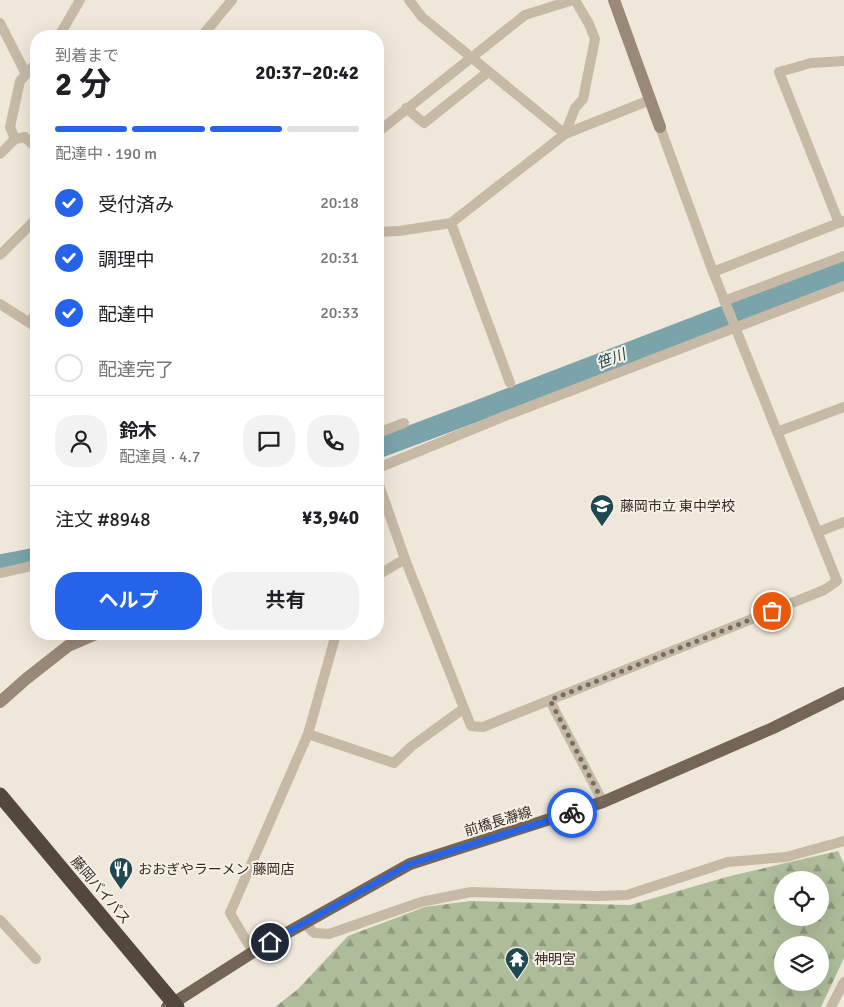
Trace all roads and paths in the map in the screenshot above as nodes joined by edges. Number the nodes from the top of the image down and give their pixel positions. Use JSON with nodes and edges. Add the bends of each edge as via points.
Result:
{"nodes":[{"id":1,"x":80,"y":0,"type":"edge"},
{"id":2,"x":232,"y":0,"type":"edge"},
{"id":3,"x":409,"y":0,"type":"edge"},
{"id":4,"x":574,"y":0,"type":"edge"},
{"id":5,"x":614,"y":0,"type":"edge"},
{"id":6,"x":0,"y":23,"type":"edge"},
{"id":7,"x":62,"y":30,"type":"edge"},
{"id":8,"x":207,"y":30,"type":"edge"},
{"id":9,"x":472,"y":56,"type":"junction"},
{"id":10,"x":844,"y":62,"type":"edge"},
{"id":11,"x":30,"y":70,"type":"edge"},
{"id":12,"x":488,"y":72,"type":"junction"},
{"id":13,"x":26,"y":74,"type":"junction"},
{"id":14,"x":650,"y":100,"type":"junction"},
{"id":15,"x":406,"y":108,"type":"junction"},
{"id":16,"x":384,"y":125,"type":"edge"},
{"id":17,"x":660,"y":127,"type":"joint"},
{"id":18,"x":565,"y":134,"type":"junction"},
{"id":19,"x":15,"y":139,"type":"junction"},
{"id":20,"x":30,"y":142,"type":"edge"},
{"id":21,"x":0,"y":154,"type":"edge"},
{"id":22,"x":842,"y":222,"type":"edge"},
{"id":23,"x":451,"y":223,"type":"junction"},
{"id":24,"x":30,"y":225,"type":"edge"},
{"id":25,"x":384,"y":232,"type":"edge"},
{"id":26,"x":0,"y":255,"type":"edge"},
{"id":27,"x":844,"y":256,"type":"edge"},
{"id":28,"x":713,"y":272,"type":"junction"},
{"id":29,"x":844,"y":286,"type":"edge"},
{"id":30,"x":725,"y":303,"type":"junction"},
{"id":31,"x":0,"y":305,"type":"edge"},
{"id":32,"x":30,"y":319,"type":"edge"},
{"id":33,"x":734,"y":324,"type":"junction"},
{"id":34,"x":510,"y":382,"type":"dead end"},
{"id":35,"x":844,"y":407,"type":"edge"},
{"id":36,"x":404,"y":423,"type":"dead end"},
{"id":37,"x":384,"y":431,"type":"edge"},
{"id":38,"x":777,"y":432,"type":"junction"},
{"id":39,"x":384,"y":466,"type":"edge"},
{"id":40,"x":384,"y":499,"type":"edge"},
{"id":41,"x":844,"y":522,"type":"edge"},
{"id":42,"x":818,"y":532,"type":"junction"},
{"id":43,"x":405,"y":559,"type":"junction"},
{"id":44,"x":30,"y":566,"type":"edge"},
{"id":45,"x":384,"y":571,"type":"edge"},
{"id":46,"x":0,"y":573,"type":"edge"},
{"id":47,"x":82,"y":640,"type":"edge"},
{"id":48,"x":334,"y":640,"type":"edge"},
{"id":49,"x":844,"y":693,"type":"edge"},
{"id":50,"x":550,"y":700,"type":"junction"},
{"id":51,"x":0,"y":702,"type":"edge"},
{"id":52,"x":463,"y":709,"type":"junction"},
{"id":53,"x":308,"y":734,"type":"junction"},
{"id":54,"x":0,"y":795,"type":"edge"},
{"id":55,"x":603,"y":802,"type":"junction"},
{"id":56,"x":844,"y":841,"type":"edge"},
{"id":57,"x":0,"y":920,"type":"edge"},
{"id":58,"x":304,"y":923,"type":"junction"},
{"id":59,"x":253,"y":952,"type":"junction"},
{"id":60,"x":36,"y":959,"type":"dead end"},
{"id":61,"x":844,"y":982,"type":"edge"},
{"id":62,"x":172,"y":1006,"type":"edge"},
{"id":63,"x":831,"y":1007,"type":"edge"}],
"edges":[{"from":1,"to":7,"type":"street"},
{"from":2,"to":8,"type":"street"},
{"from":3,"to":9,"type":"street","via":[[422,17]]},
{"from":4,"to":9,"type":"street","via":[[525,15]]},
{"from":4,"to":18,"type":"street","via":[[595,39],[583,99]]},
{"from":5,"to":14,"type":"street"},
{"from":6,"to":13,"type":"street"},
{"from":9,"to":12,"type":"street"},
{"from":9,"to":15,"type":"street"},
{"from":10,"to":22,"type":"street","via":[[811,63],[779,72]]},
{"from":11,"to":13,"type":"street"},
{"from":12,"to":15,"type":"street","via":[[424,123]]},
{"from":12,"to":18,"type":"street"},
{"from":13,"to":19,"type":"street","via":[[20,81],[10,127]]},
{"from":14,"to":17,"type":"street"},
{"from":14,"to":18,"type":"street"},
{"from":15,"to":16,"type":"street"},
{"from":17,"to":28,"type":"street"},
{"from":18,"to":23,"type":"street"},
{"from":19,"to":20,"type":"street","via":[[25,137]]},
{"from":19,"to":21,"type":"street"},
{"from":22,"to":28,"type":"street"},
{"from":23,"to":25,"type":"street"},
{"from":23,"to":34,"type":"street"},
{"from":24,"to":26,"type":"street"},
{"from":27,"to":30,"type":"street"},
{"from":28,"to":30,"type":"street"},
{"from":29,"to":33,"type":"street"},
{"from":30,"to":33,"type":"street"},
{"from":31,"to":32,"type":"street"},
{"from":33,"to":38,"type":"street"},
{"from":33,"to":39,"type":"street"},
{"from":35,"to":38,"type":"street"},
{"from":36,"to":37,"type":"street"},
{"from":38,"to":42,"type":"street"},
{"from":40,"to":43,"type":"street"},
{"from":41,"to":42,"type":"street"},
{"from":42,"to":50,"type":"street","via":[[837,580],[824,590]]},
{"from":43,"to":45,"type":"street"},
{"from":43,"to":52,"type":"street"},
{"from":44,"to":46,"type":"street"},
{"from":47,"to":51,"type":"street","via":[[68,646]]},
{"from":48,"to":53,"type":"street"},
{"from":49,"to":55,"type":"main road","name":"前橋長瀞線","via":[[773,728]]},
{"from":50,"to":52,"type":"street","via":[[483,727],[471,726]]},
{"from":50,"to":55,"type":"street"},
{"from":52,"to":53,"type":"street","via":[[394,763]]},
{"from":53,"to":59,"type":"street","via":[[230,913]]},
{"from":54,"to":62,"type":"highway","name":"藤岡バイパス"},
{"from":55,"to":58,"type":"main road","name":"前橋長瀞線","via":[[410,864]]},
{"from":56,"to":58,"type":"street","via":[[786,857],[728,862],[627,895],[471,892],[421,902],[329,934],[314,933]]},
{"from":57,"to":60,"type":"street"},
{"from":58,"to":59,"type":"main road","name":"前橋長瀞線"},
{"from":59,"to":62,"type":"main road","name":"前橋長瀞線"},
{"from":61,"to":63,"type":"street"}]}
